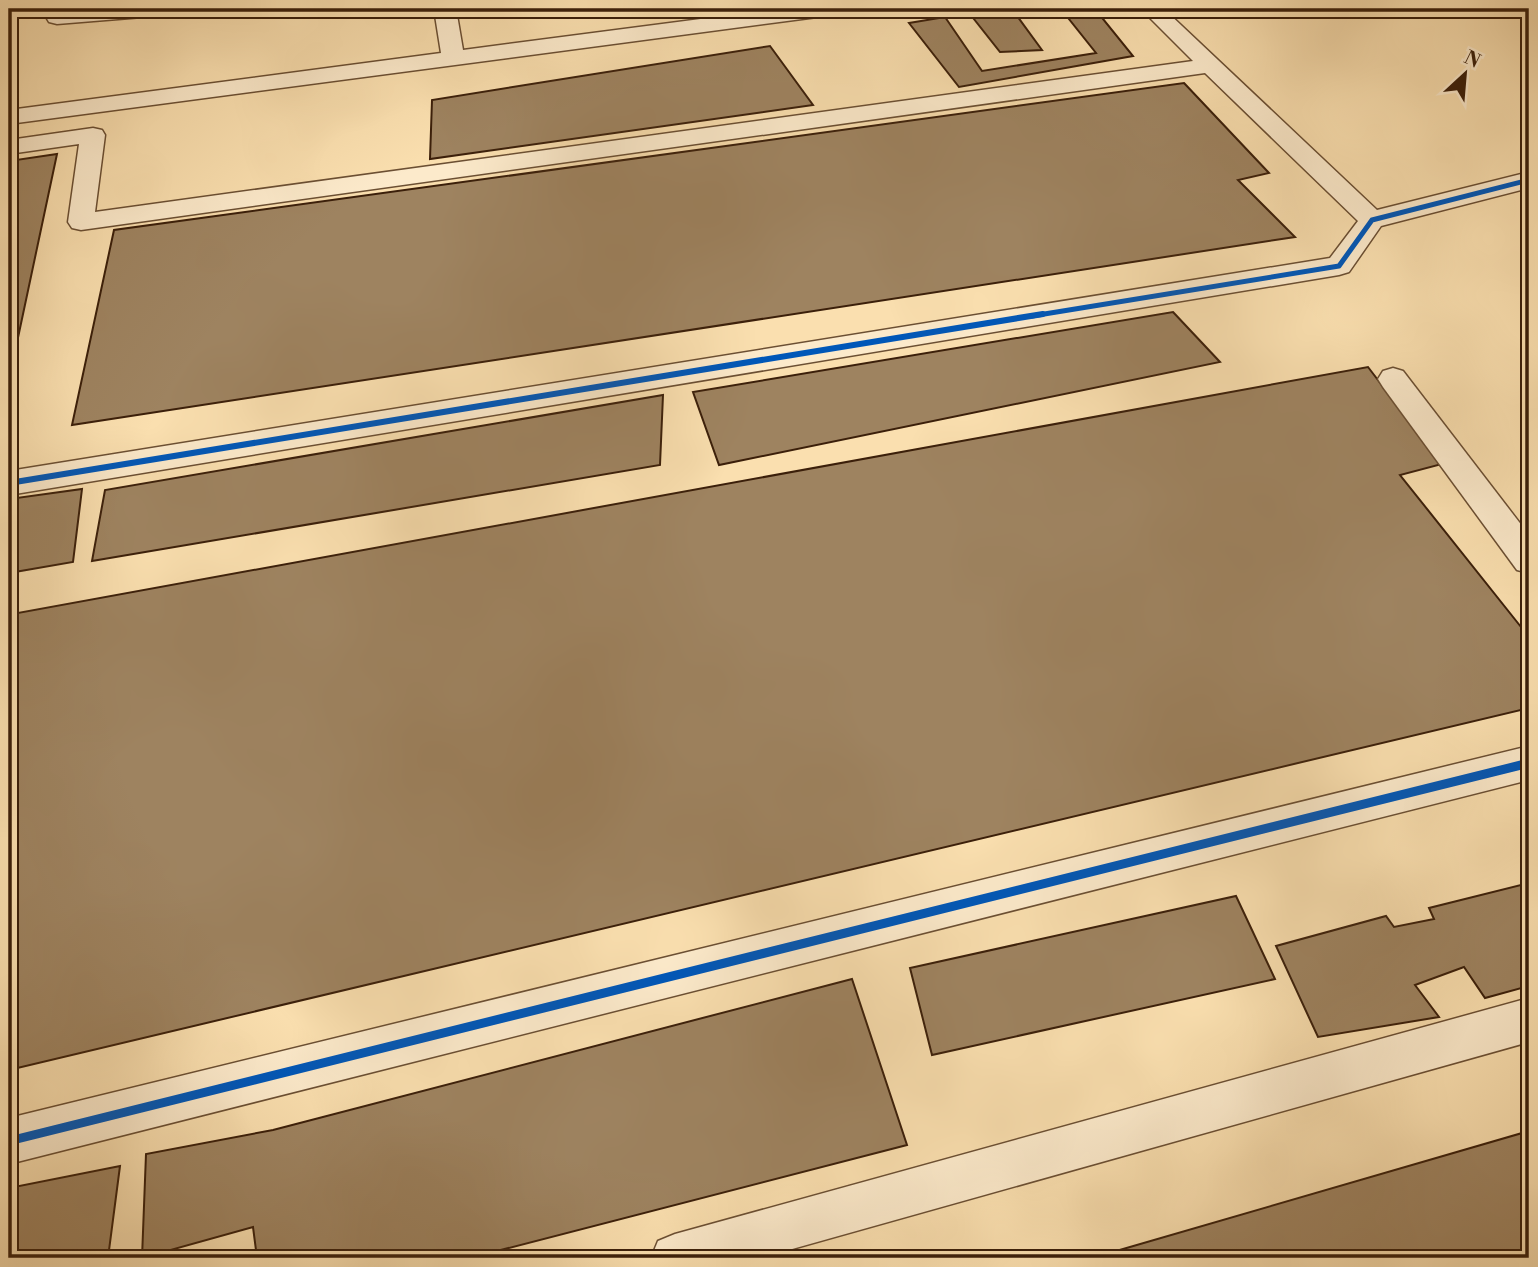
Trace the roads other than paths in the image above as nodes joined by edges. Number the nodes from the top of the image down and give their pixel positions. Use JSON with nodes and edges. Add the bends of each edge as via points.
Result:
{"nodes":[{"id":1,"x":155,"y":9,"type":"edge"},
{"id":2,"x":445,"y":9,"type":"edge"},
{"id":3,"x":825,"y":9,"type":"edge"},
{"id":4,"x":1152,"y":9,"type":"edge"},
{"id":5,"x":57,"y":17,"type":"dead end"},
{"id":6,"x":453,"y":58,"type":"junction"},
{"id":7,"x":1210,"y":65,"type":"junction"},
{"id":8,"x":9,"y":117,"type":"edge"},
{"id":9,"x":9,"y":146,"type":"edge"},
{"id":10,"x":1529,"y":180,"type":"edge"},
{"id":11,"x":1373,"y":220,"type":"junction"},
{"id":12,"x":1393,"y":379,"type":"dead end"},
{"id":13,"x":9,"y":483,"type":"edge"},
{"id":14,"x":1529,"y":559,"type":"edge"},
{"id":15,"x":1529,"y":763,"type":"edge"},
{"id":16,"x":1529,"y":1020,"type":"edge"},
{"id":17,"x":9,"y":1141,"type":"edge"},
{"id":18,"x":675,"y":1258,"type":"edge"}],
"edges":[{"from":1,"to":5,"type":"street"},
{"from":2,"to":6,"type":"street"},
{"from":3,"to":6,"type":"street"},
{"from":4,"to":7,"type":"street"},
{"from":6,"to":8,"type":"street"},
{"from":7,"to":9,"type":"street","via":[[80,222],[93,135]]},
{"from":7,"to":11,"type":"street"},
{"from":10,"to":11,"type":"street"},
{"from":11,"to":13,"type":"street","via":[[1339,266]]},
{"from":12,"to":14,"type":"street"},
{"from":15,"to":17,"type":"street"},
{"from":16,"to":18,"type":"street"}]}
